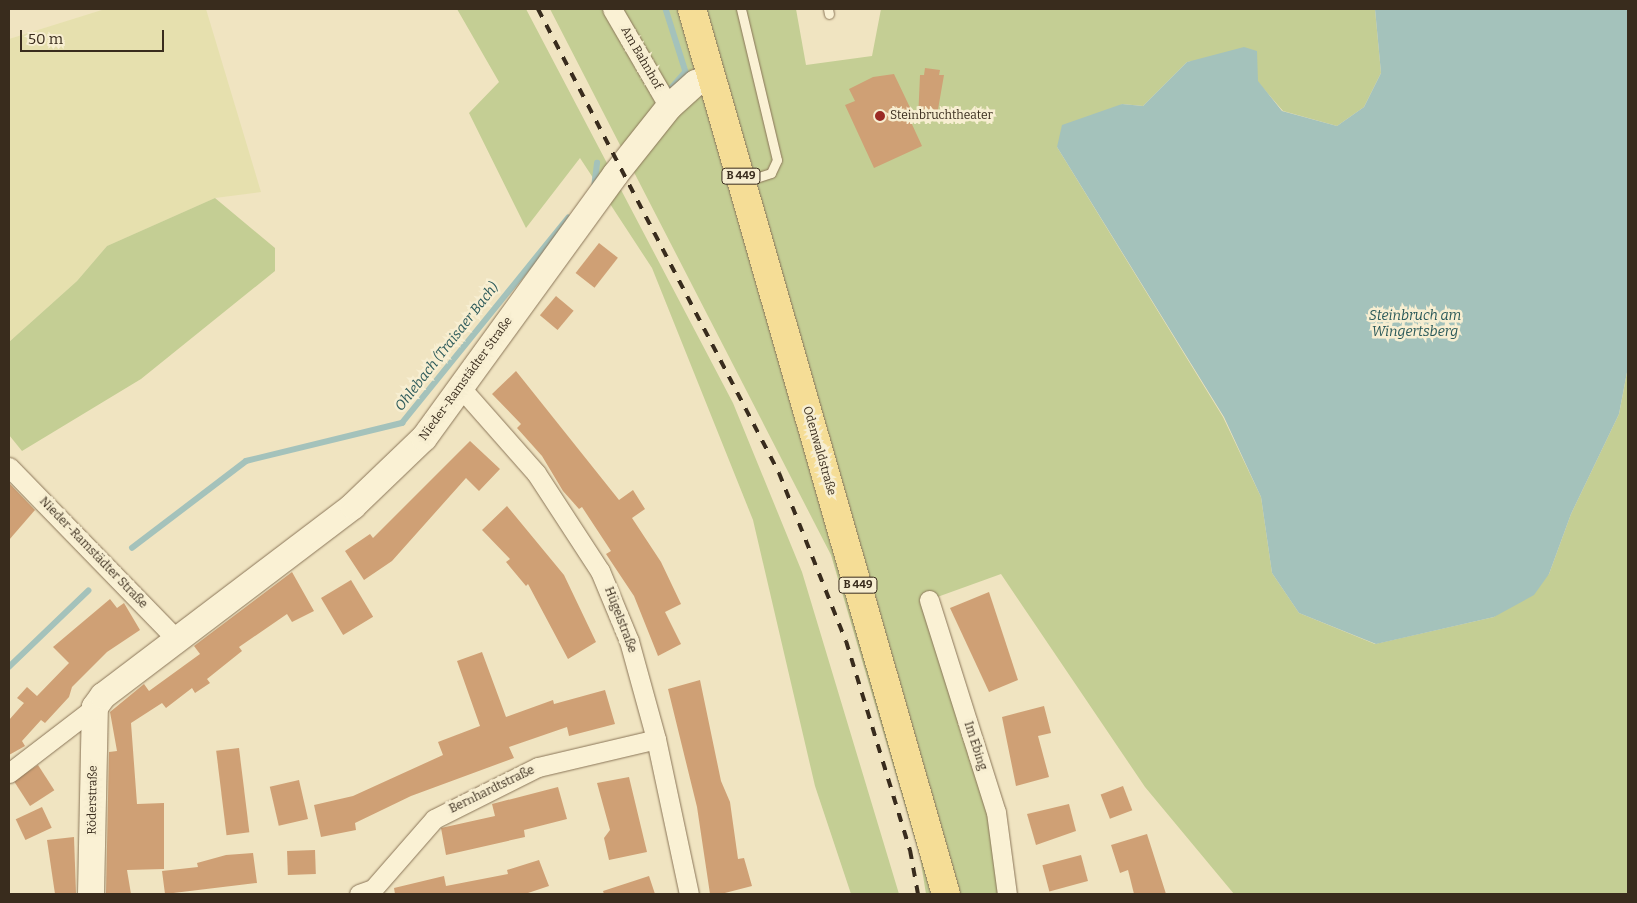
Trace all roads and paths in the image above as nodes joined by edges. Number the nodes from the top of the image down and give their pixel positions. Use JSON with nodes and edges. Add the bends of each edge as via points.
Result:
{"nodes":[{"id":1,"x":612,"y":9,"type":"edge"},
{"id":2,"x":692,"y":9,"type":"edge"},
{"id":3,"x":741,"y":9,"type":"edge"},
{"id":4,"x":711,"y":77,"type":"junction"},
{"id":5,"x":669,"y":107,"type":"junction"},
{"id":6,"x":743,"y":182,"type":"junction"},
{"id":7,"x":461,"y":388,"type":"junction"},
{"id":8,"x":9,"y":468,"type":"edge"},
{"id":9,"x":929,"y":600,"type":"dead end"},
{"id":10,"x":176,"y":639,"type":"junction"},
{"id":11,"x":95,"y":706,"type":"junction"},
{"id":12,"x":656,"y":739,"type":"junction"},
{"id":13,"x":9,"y":773,"type":"edge"},
{"id":14,"x":91,"y":894,"type":"edge"},
{"id":15,"x":359,"y":894,"type":"edge"},
{"id":16,"x":689,"y":894,"type":"edge"},
{"id":17,"x":946,"y":894,"type":"edge"},
{"id":18,"x":1007,"y":894,"type":"edge"}],
"edges":[{"from":1,"to":5,"type":"street","name":"Am Bahnhof"},
{"from":2,"to":4,"type":"main road","name":"Odenwaldstraße","number":"B 449"},
{"from":3,"to":6,"type":"lane","via":[[777,160],[771,173]]},
{"from":4,"to":5,"type":"street","name":"Nieder-Ramstädter Straße","via":[[696,83]]},
{"from":4,"to":6,"type":"main road","name":"Odenwaldstraße","number":"B 449"},
{"from":5,"to":7,"type":"street","name":"Nieder-Ramstädter Straße","via":[[592,204]]},
{"from":6,"to":17,"type":"main road","name":"Odenwaldstraße","number":"B 449"},
{"from":7,"to":10,"type":"street","name":"Nieder-Ramstädter Straße","via":[[424,438],[353,506]]},
{"from":7,"to":12,"type":"street","name":"Hügelstraße","via":[[536,473],[600,571],[629,640]]},
{"from":8,"to":10,"type":"street","name":"Nieder-Ramstädter Straße"},
{"from":9,"to":18,"type":"street","name":"Im Ebing","via":[[996,812]]},
{"from":10,"to":11,"type":"street","name":"Nieder-Ramstädter Straße","via":[[113,686]]},
{"from":11,"to":13,"type":"street","name":"Nieder-Ramstädter Straße"},
{"from":11,"to":14,"type":"street","name":"Röderstraße"},
{"from":12,"to":15,"type":"street","name":"Bernhardtstraße","via":[[538,767],[434,819],[373,888]]},
{"from":12,"to":16,"type":"street","name":"Hügelstraße"}]}
